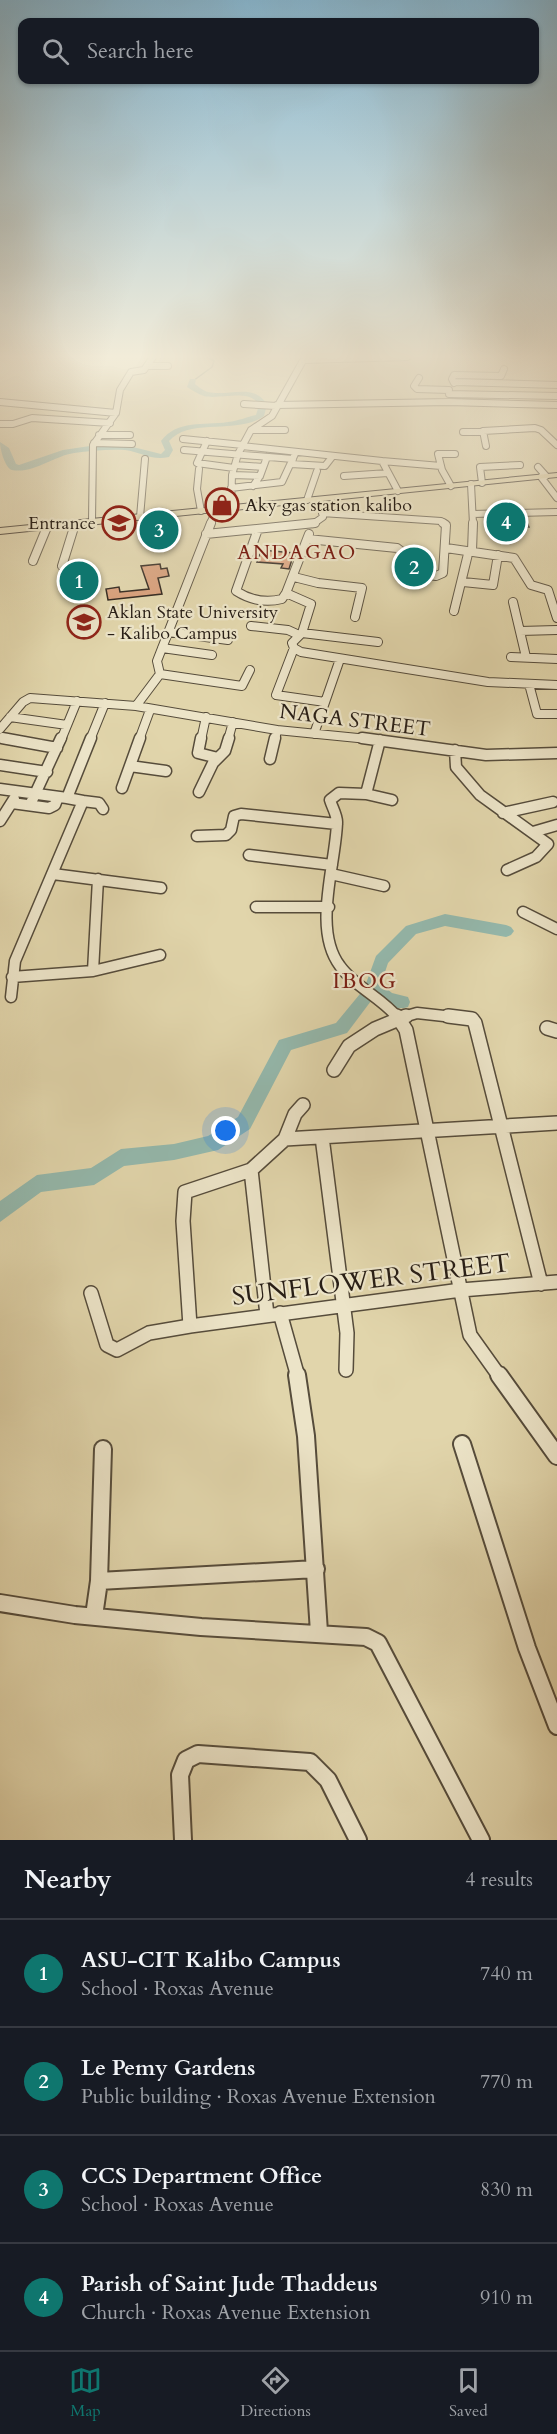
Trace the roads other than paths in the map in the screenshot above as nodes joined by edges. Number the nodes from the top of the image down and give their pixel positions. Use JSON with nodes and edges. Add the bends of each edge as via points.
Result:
{"nodes":[{"id":1,"x":94,"y":443,"type":"joint"},
{"id":2,"x":206,"y":443,"type":"edge"},
{"id":3,"x":224,"y":443,"type":"edge"},
{"id":4,"x":485,"y":443,"type":"edge"},
{"id":5,"x":132,"y":444,"type":"dead end"},
{"id":6,"x":243,"y":445,"type":"junction"},
{"id":7,"x":486,"y":446,"type":"dead end"},
{"id":8,"x":184,"y":450,"type":"dead end"},
{"id":9,"x":202,"y":451,"type":"junction"},
{"id":10,"x":238,"y":454,"type":"junction"},
{"id":11,"x":455,"y":454,"type":"dead end"},
{"id":12,"x":267,"y":457,"type":"junction"},
{"id":13,"x":332,"y":457,"type":"junction"},
{"id":14,"x":146,"y":459,"type":"dead end"},
{"id":15,"x":293,"y":459,"type":"junction"},
{"id":16,"x":382,"y":461,"type":"junction"},
{"id":17,"x":520,"y":465,"type":"dead end"},
{"id":18,"x":441,"y":466,"type":"junction"},
{"id":19,"x":538,"y":466,"type":"dead end"},
{"id":20,"x":263,"y":467,"type":"junction"},
{"id":21,"x":199,"y":469,"type":"dead end"},
{"id":22,"x":234,"y":469,"type":"junction"},
{"id":23,"x":317,"y":471,"type":"dead end"},
{"id":24,"x":388,"y":473,"type":"junction"},
{"id":25,"x":557,"y":475,"type":"edge"},
{"id":26,"x":260,"y":476,"type":"junction"},
{"id":27,"x":344,"y":476,"type":"dead end"},
{"id":28,"x":543,"y":476,"type":"junction"},
{"id":29,"x":482,"y":483,"type":"junction"},
{"id":30,"x":471,"y":484,"type":"junction"},
{"id":31,"x":253,"y":486,"type":"junction"},
{"id":32,"x":452,"y":486,"type":"junction"},
{"id":33,"x":231,"y":488,"type":"junction"},
{"id":34,"x":398,"y":491,"type":"junction"},
{"id":35,"x":557,"y":498,"type":"edge"},
{"id":36,"x":309,"y":500,"type":"junction"},
{"id":37,"x":231,"y":508,"type":"junction"},
{"id":38,"x":216,"y":509,"type":"junction"},
{"id":39,"x":201,"y":511,"type":"junction"},
{"id":40,"x":557,"y":512,"type":"edge"},
{"id":41,"x":322,"y":513,"type":"junction"},
{"id":42,"x":473,"y":514,"type":"junction"},
{"id":43,"x":140,"y":517,"type":"junction"},
{"id":44,"x":92,"y":522,"type":"junction"},
{"id":45,"x":75,"y":524,"type":"junction"},
{"id":46,"x":312,"y":525,"type":"junction"},
{"id":47,"x":47,"y":526,"type":"junction"},
{"id":48,"x":258,"y":529,"type":"junction"},
{"id":49,"x":0,"y":531,"type":"edge"},
{"id":50,"x":206,"y":534,"type":"junction"},
{"id":51,"x":308,"y":538,"type":"junction"},
{"id":52,"x":446,"y":548,"type":"junction"},
{"id":53,"x":472,"y":551,"type":"junction"},
{"id":54,"x":498,"y":555,"type":"junction"},
{"id":55,"x":33,"y":561,"type":"dead end"},
{"id":56,"x":62,"y":566,"type":"dead end"},
{"id":57,"x":294,"y":577,"type":"junction"},
{"id":58,"x":463,"y":582,"type":"junction"},
{"id":59,"x":286,"y":593,"type":"junction"},
{"id":60,"x":555,"y":599,"type":"edge"},
{"id":61,"x":513,"y":602,"type":"dead end"},
{"id":62,"x":454,"y":611,"type":"dead end"},
{"id":63,"x":355,"y":617,"type":"dead end"},
{"id":64,"x":557,"y":618,"type":"edge"},
{"id":65,"x":251,"y":626,"type":"dead end"},
{"id":66,"x":557,"y":630,"type":"edge"},
{"id":67,"x":519,"y":631,"type":"junction"},
{"id":68,"x":168,"y":632,"type":"junction"},
{"id":69,"x":300,"y":634,"type":"junction"},
{"id":70,"x":228,"y":640,"type":"dead end"},
{"id":71,"x":378,"y":642,"type":"dead end"},
{"id":72,"x":162,"y":648,"type":"junction"},
{"id":73,"x":294,"y":648,"type":"junction"},
{"id":74,"x":213,"y":655,"type":"dead end"},
{"id":75,"x":511,"y":657,"type":"dead end"},
{"id":76,"x":525,"y":657,"type":"junction"},
{"id":77,"x":557,"y":658,"type":"edge"},
{"id":78,"x":340,"y":659,"type":"junction"},
{"id":79,"x":250,"y":669,"type":"dead end"},
{"id":80,"x":160,"y":674,"type":"junction"},
{"id":81,"x":529,"y":684,"type":"junction"},
{"id":82,"x":557,"y":685,"type":"edge"},
{"id":83,"x":77,"y":701,"type":"junction"},
{"id":84,"x":325,"y":702,"type":"junction"},
{"id":85,"x":105,"y":703,"type":"junction"},
{"id":86,"x":136,"y":706,"type":"junction"},
{"id":87,"x":150,"y":710,"type":"junction"},
{"id":88,"x":557,"y":714,"type":"edge"},
{"id":89,"x":10,"y":717,"type":"junction"},
{"id":90,"x":206,"y":717,"type":"junction"},
{"id":91,"x":232,"y":722,"type":"junction"},
{"id":92,"x":67,"y":725,"type":"junction"},
{"id":93,"x":0,"y":729,"type":"edge"},
{"id":94,"x":278,"y":730,"type":"junction"},
{"id":95,"x":314,"y":734,"type":"junction"},
{"id":96,"x":0,"y":738,"type":"edge"},
{"id":97,"x":380,"y":740,"type":"junction"},
{"id":98,"x":57,"y":748,"type":"junction"},
{"id":99,"x":455,"y":750,"type":"junction"},
{"id":100,"x":557,"y":753,"type":"edge"},
{"id":101,"x":218,"y":758,"type":"junction"},
{"id":102,"x":270,"y":759,"type":"dead end"},
{"id":103,"x":0,"y":765,"type":"edge"},
{"id":104,"x":130,"y":766,"type":"junction"},
{"id":105,"x":166,"y":771,"type":"dead end"},
{"id":106,"x":47,"y":772,"type":"junction"},
{"id":107,"x":122,"y":788,"type":"dead end"},
{"id":108,"x":0,"y":789,"type":"edge"},
{"id":109,"x":18,"y":791,"type":"junction"},
{"id":110,"x":199,"y":792,"type":"dead end"},
{"id":111,"x":37,"y":793,"type":"junction"},
{"id":112,"x":366,"y":794,"type":"junction"},
{"id":113,"x":62,"y":798,"type":"junction"},
{"id":114,"x":392,"y":800,"type":"dead end"},
{"id":115,"x":83,"y":801,"type":"junction"},
{"id":116,"x":553,"y":802,"type":"dead end"},
{"id":117,"x":12,"y":803,"type":"junction"},
{"id":118,"x":30,"y":805,"type":"junction"},
{"id":119,"x":103,"y":809,"type":"dead end"},
{"id":120,"x":503,"y":813,"type":"junction"},
{"id":121,"x":0,"y":821,"type":"edge"},
{"id":122,"x":337,"y":824,"type":"junction"},
{"id":123,"x":557,"y":825,"type":"edge"},
{"id":124,"x":534,"y":832,"type":"junction"},
{"id":125,"x":197,"y":836,"type":"dead end"},
{"id":126,"x":249,"y":855,"type":"dead end"},
{"id":127,"x":332,"y":869,"type":"junction"},
{"id":128,"x":507,"y":870,"type":"dead end"},
{"id":129,"x":53,"y":874,"type":"junction"},
{"id":130,"x":98,"y":879,"type":"junction"},
{"id":131,"x":384,"y":886,"type":"dead end"},
{"id":132,"x":160,"y":888,"type":"dead end"},
{"id":133,"x":329,"y":906,"type":"junction"},
{"id":134,"x":256,"y":907,"type":"dead end"},
{"id":135,"x":523,"y":912,"type":"dead end"},
{"id":136,"x":557,"y":929,"type":"edge"},
{"id":137,"x":160,"y":955,"type":"dead end"},
{"id":138,"x":93,"y":971,"type":"junction"},
{"id":139,"x":12,"y":977,"type":"junction"},
{"id":140,"x":11,"y":997,"type":"dead end"},
{"id":141,"x":400,"y":1018,"type":"junction"},
{"id":142,"x":334,"y":1070,"type":"dead end"},
{"id":143,"x":303,"y":1105,"type":"dead end"},
{"id":144,"x":557,"y":1123,"type":"edge"},
{"id":145,"x":503,"y":1126,"type":"junction"},
{"id":146,"x":427,"y":1131,"type":"junction"},
{"id":147,"x":322,"y":1137,"type":"junction"},
{"id":148,"x":285,"y":1139,"type":"junction"},
{"id":149,"x":251,"y":1170,"type":"junction"},
{"id":150,"x":557,"y":1282,"type":"edge"},
{"id":151,"x":541,"y":1284,"type":"junction"},
{"id":152,"x":461,"y":1290,"type":"junction"},
{"id":153,"x":91,"y":1293,"type":"dead end"},
{"id":154,"x":342,"y":1306,"type":"junction"},
{"id":155,"x":274,"y":1314,"type":"junction"},
{"id":156,"x":190,"y":1326,"type":"junction"},
{"id":157,"x":346,"y":1370,"type":"dead end"},
{"id":158,"x":462,"y":1443,"type":"dead end"},
{"id":159,"x":103,"y":1449,"type":"dead end"},
{"id":160,"x":557,"y":1456,"type":"edge"},
{"id":161,"x":316,"y":1569,"type":"junction"},
{"id":162,"x":99,"y":1581,"type":"junction"},
{"id":163,"x":0,"y":1604,"type":"edge"},
{"id":164,"x":94,"y":1616,"type":"junction"},
{"id":165,"x":319,"y":1632,"type":"junction"},
{"id":166,"x":557,"y":1726,"type":"edge"},
{"id":167,"x":183,"y":1840,"type":"edge"},
{"id":168,"x":358,"y":1840,"type":"edge"},
{"id":169,"x":481,"y":1840,"type":"edge"}],
"edges":[{"from":1,"to":5,"type":"street"},
{"from":1,"to":44,"type":"street"},
{"from":2,"to":9,"type":"street"},
{"from":3,"to":6,"type":"street"},
{"from":4,"to":7,"type":"street"},
{"from":6,"to":10,"type":"street"},
{"from":6,"to":15,"type":"street","via":[[291,449]]},
{"from":8,"to":9,"type":"street"},
{"from":9,"to":10,"type":"street"},
{"from":9,"to":22,"type":"street","via":[[198,464]]},
{"from":10,"to":12,"type":"street"},
{"from":10,"to":22,"type":"street"},
{"from":11,"to":18,"type":"street","via":[[437,452]]},
{"from":12,"to":15,"type":"street"},
{"from":12,"to":20,"type":"street"},
{"from":13,"to":15,"type":"street"},
{"from":13,"to":15,"type":"street","via":[[326,466]]},
{"from":13,"to":16,"type":"street"},
{"from":14,"to":43,"type":"street"},
{"from":15,"to":31,"type":"street","via":[[284,481]]},
{"from":16,"to":18,"type":"street"},
{"from":16,"to":24,"type":"street"},
{"from":17,"to":29,"type":"street","via":[[480,464]]},
{"from":18,"to":32,"type":"street"},
{"from":19,"to":28,"type":"street"},
{"from":20,"to":22,"type":"street"},
{"from":20,"to":26,"type":"street"},
{"from":21,"to":39,"type":"street"},
{"from":22,"to":26,"type":"street"},
{"from":22,"to":33,"type":"street"},
{"from":23,"to":36,"type":"street"},
{"from":24,"to":27,"type":"street"},
{"from":24,"to":34,"type":"street"},
{"from":25,"to":28,"type":"main road"},
{"from":26,"to":31,"type":"street"},
{"from":28,"to":29,"type":"main road"},
{"from":28,"to":35,"type":"street"},
{"from":29,"to":30,"type":"main road"},
{"from":30,"to":32,"type":"main road"},
{"from":30,"to":42,"type":"street"},
{"from":31,"to":33,"type":"street"},
{"from":32,"to":34,"type":"main road"},
{"from":33,"to":37,"type":"street"},
{"from":34,"to":36,"type":"main road"},
{"from":36,"to":37,"type":"main road"},
{"from":36,"to":41,"type":"street"},
{"from":37,"to":38,"type":"main road"},
{"from":38,"to":39,"type":"main road"},
{"from":38,"to":50,"type":"street"},
{"from":39,"to":43,"type":"main road"},
{"from":40,"to":42,"type":"street"},
{"from":41,"to":46,"type":"street","via":[[323,517]]},
{"from":41,"to":52,"type":"street","via":[[443,522]]},
{"from":42,"to":53,"type":"street"},
{"from":43,"to":44,"type":"main road"},
{"from":44,"to":45,"type":"main road"},
{"from":45,"to":47,"type":"main road"},
{"from":45,"to":56,"type":"street"},
{"from":46,"to":48,"type":"street"},
{"from":46,"to":51,"type":"street"},
{"from":47,"to":49,"type":"main road"},
{"from":47,"to":55,"type":"street"},
{"from":48,"to":50,"type":"street"},
{"from":48,"to":59,"type":"street","via":[[236,591],[242,596],[271,601],[282,599]]},
{"from":50,"to":68,"type":"street"},
{"from":51,"to":52,"type":"street","via":[[397,548],[406,555],[405,571],[436,576],[443,573]]},
{"from":51,"to":57,"type":"street"},
{"from":52,"to":53,"type":"street"},
{"from":53,"to":54,"type":"street"},
{"from":53,"to":58,"type":"street","via":[[468,554]]},
{"from":54,"to":58,"type":"street","via":[[493,585]]},
{"from":54,"to":60,"type":"street","via":[[514,558],[531,585],[548,590]]},
{"from":57,"to":59,"type":"street"},
{"from":57,"to":63,"type":"street","via":[[362,588]]},
{"from":58,"to":62,"type":"street"},
{"from":59,"to":69,"type":"street","via":[[311,604]]},
{"from":60,"to":64,"type":"street"},
{"from":61,"to":67,"type":"street"},
{"from":65,"to":69,"type":"street"},
{"from":66,"to":67,"type":"street"},
{"from":67,"to":76,"type":"street"},
{"from":68,"to":70,"type":"street"},
{"from":68,"to":72,"type":"street"},
{"from":69,"to":71,"type":"street"},
{"from":69,"to":73,"type":"street","via":[[292,643]]},
{"from":72,"to":74,"type":"street"},
{"from":72,"to":80,"type":"street","via":[[157,661]]},
{"from":73,"to":78,"type":"street"},
{"from":73,"to":84,"type":"street","via":[[276,695]]},
{"from":75,"to":76,"type":"street"},
{"from":76,"to":77,"type":"street"},
{"from":78,"to":81,"type":"street","via":[[488,682]]},
{"from":78,"to":84,"type":"street"},
{"from":79,"to":80,"type":"street","via":[[242,686]]},
{"from":80,"to":86,"type":"street"},
{"from":81,"to":82,"type":"street"},
{"from":81,"to":88,"type":"street","via":[[537,714]]},
{"from":83,"to":85,"type":"street","name":"NAGA STREET"},
{"from":83,"to":89,"type":"street","name":"NAGA STREET","via":[[30,698]]},
{"from":83,"to":92,"type":"street"},
{"from":84,"to":95,"type":"street"},
{"from":85,"to":86,"type":"street","name":"NAGA STREET"},
{"from":85,"to":113,"type":"street"},
{"from":86,"to":87,"type":"street","name":"NAGA STREET"},
{"from":87,"to":90,"type":"street","name":"NAGA STREET"},
{"from":87,"to":104,"type":"street"},
{"from":89,"to":92,"type":"street"},
{"from":89,"to":93,"type":"street","name":"NAGA STREET"},
{"from":90,"to":91,"type":"street","name":"NAGA STREET"},
{"from":90,"to":101,"type":"street","via":[[198,753]]},
{"from":91,"to":94,"type":"street","name":"NAGA STREET"},
{"from":91,"to":101,"type":"street","via":[[225,750]]},
{"from":92,"to":98,"type":"street"},
{"from":94,"to":95,"type":"street","name":"NAGA STREET"},
{"from":94,"to":102,"type":"street"},
{"from":95,"to":97,"type":"street","name":"NAGA STREET"},
{"from":96,"to":98,"type":"street"},
{"from":97,"to":99,"type":"street","name":"NAGA STREET"},
{"from":97,"to":112,"type":"street"},
{"from":98,"to":106,"type":"street"},
{"from":99,"to":100,"type":"street","name":"NAGA STREET","via":[[486,755]]},
{"from":99,"to":120,"type":"street","via":[[456,767],[464,779]]},
{"from":101,"to":110,"type":"street"},
{"from":103,"to":106,"type":"street"},
{"from":104,"to":105,"type":"street"},
{"from":104,"to":107,"type":"street"},
{"from":106,"to":111,"type":"street"},
{"from":108,"to":109,"type":"street"},
{"from":109,"to":111,"type":"street"},
{"from":109,"to":117,"type":"street"},
{"from":111,"to":113,"type":"street"},
{"from":111,"to":118,"type":"street"},
{"from":112,"to":114,"type":"street"},
{"from":112,"to":122,"type":"street","via":[[333,796],[330,806]]},
{"from":113,"to":115,"type":"street"},
{"from":113,"to":118,"type":"street","via":[[53,807],[39,811]]},
{"from":115,"to":119,"type":"street","via":[[99,803]]},
{"from":115,"to":129,"type":"street"},
{"from":116,"to":120,"type":"street"},
{"from":117,"to":118,"type":"street"},
{"from":117,"to":121,"type":"street"},
{"from":120,"to":124,"type":"street"},
{"from":122,"to":125,"type":"street","via":[[241,814],[234,816],[226,835]]},
{"from":122,"to":127,"type":"street"},
{"from":123,"to":124,"type":"street"},
{"from":124,"to":128,"type":"street","via":[[548,844],[545,850]]},
{"from":126,"to":127,"type":"street"},
{"from":127,"to":131,"type":"street"},
{"from":127,"to":133,"type":"street"},
{"from":129,"to":130,"type":"street"},
{"from":129,"to":139,"type":"street","via":[[15,961]]},
{"from":130,"to":132,"type":"street"},
{"from":130,"to":138,"type":"street"},
{"from":133,"to":134,"type":"street"},
{"from":133,"to":141,"type":"street","via":[[326,928],[330,952],[339,966]]},
{"from":135,"to":136,"type":"street"},
{"from":137,"to":138,"type":"street"},
{"from":138,"to":139,"type":"street"},
{"from":139,"to":140,"type":"street"},
{"from":141,"to":142,"type":"street","via":[[349,1046]]},
{"from":141,"to":145,"type":"street","via":[[417,1013],[472,1019]]},
{"from":141,"to":146,"type":"street","via":[[406,1030]]},
{"from":143,"to":148,"type":"street"},
{"from":144,"to":145,"type":"street"},
{"from":145,"to":146,"type":"street"},
{"from":145,"to":151,"type":"street"},
{"from":146,"to":147,"type":"street"},
{"from":146,"to":152,"type":"street"},
{"from":147,"to":148,"type":"street"},
{"from":147,"to":154,"type":"street"},
{"from":148,"to":149,"type":"street"},
{"from":149,"to":155,"type":"street"},
{"from":149,"to":156,"type":"street","via":[[189,1189],[183,1196]]},
{"from":150,"to":151,"type":"street","name":"SUNFLOWER STREET"},
{"from":151,"to":152,"type":"street","name":"SUNFLOWER STREET"},
{"from":152,"to":154,"type":"street","name":"SUNFLOWER STREET"},
{"from":152,"to":160,"type":"street","via":[[470,1335]]},
{"from":153,"to":156,"type":"street","name":"SUNFLOWER STREET","via":[[107,1345],[117,1350],[149,1334]]},
{"from":154,"to":155,"type":"street","name":"SUNFLOWER STREET"},
{"from":154,"to":157,"type":"street","via":[[347,1333]]},
{"from":155,"to":156,"type":"street","name":"SUNFLOWER STREET"},
{"from":155,"to":161,"type":"street","via":[[292,1348],[304,1398]]},
{"from":158,"to":166,"type":"street","via":[[527,1648]]},
{"from":159,"to":162,"type":"street"},
{"from":161,"to":162,"type":"street"},
{"from":161,"to":165,"type":"street"},
{"from":162,"to":164,"type":"street"},
{"from":163,"to":164,"type":"street"},
{"from":164,"to":165,"type":"street","via":[[201,1627]]},
{"from":165,"to":169,"type":"street","via":[[366,1637],[378,1643]]},
{"from":167,"to":168,"type":"street","via":[[180,1775],[186,1760],[198,1754],[310,1762],[328,1780]]}]}
